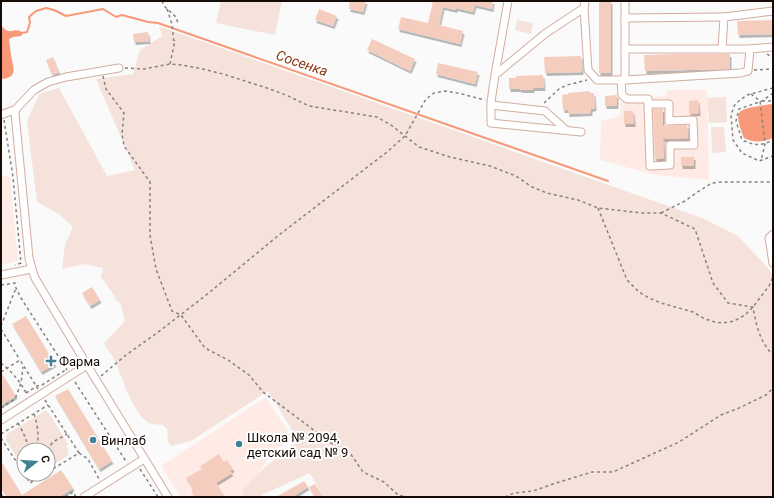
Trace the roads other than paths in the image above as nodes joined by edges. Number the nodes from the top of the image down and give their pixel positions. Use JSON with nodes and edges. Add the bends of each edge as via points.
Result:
{"nodes":[{"id":1,"x":508,"y":1,"type":"edge"},
{"id":2,"x":625,"y":1,"type":"edge"},
{"id":3,"x":584,"y":5,"type":"edge"},
{"id":4,"x":773,"y":11,"type":"edge"},
{"id":5,"x":724,"y":17,"type":"junction"},
{"id":6,"x":625,"y":18,"type":"junction"},
{"id":7,"x":773,"y":47,"type":"edge"},
{"id":8,"x":625,"y":49,"type":"junction"},
{"id":9,"x":722,"y":49,"type":"junction"},
{"id":10,"x":750,"y":49,"type":"junction"},
{"id":11,"x":119,"y":68,"type":"road end"},
{"id":12,"x":495,"y":75,"type":"junction"},
{"id":13,"x":623,"y":80,"type":"junction"},
{"id":14,"x":491,"y":104,"type":"junction"},
{"id":15,"x":648,"y":104,"type":"junction"},
{"id":16,"x":16,"y":109,"type":"junction"},
{"id":17,"x":2,"y":115,"type":"edge"},
{"id":18,"x":566,"y":130,"type":"junction"},
{"id":19,"x":581,"y":132,"type":"dead end"},
{"id":20,"x":773,"y":234,"type":"edge"},
{"id":21,"x":773,"y":263,"type":"edge"},
{"id":22,"x":32,"y":269,"type":"junction"},
{"id":23,"x":1,"y":275,"type":"edge"},
{"id":24,"x":87,"y":366,"type":"junction"},
{"id":25,"x":1,"y":420,"type":"edge"},
{"id":26,"x":144,"y":459,"type":"junction"},
{"id":27,"x":84,"y":497,"type":"edge"},
{"id":28,"x":168,"y":497,"type":"edge"}],
"edges":[{"from":1,"to":12,"type":"street"},
{"from":2,"to":6,"type":"street"},
{"from":3,"to":12,"type":"street"},
{"from":3,"to":13,"type":"street","via":[[588,70],[597,80]]},
{"from":4,"to":5,"type":"street"},
{"from":5,"to":6,"type":"street"},
{"from":5,"to":9,"type":"street"},
{"from":6,"to":8,"type":"street"},
{"from":7,"to":10,"type":"street"},
{"from":8,"to":9,"type":"street"},
{"from":8,"to":13,"type":"street"},
{"from":9,"to":10,"type":"street"},
{"from":10,"to":13,"type":"street","via":[[748,71],[741,73]]},
{"from":11,"to":16,"type":"street","via":[[48,82],[34,90]]},
{"from":12,"to":14,"type":"street"},
{"from":13,"to":15,"type":"street","via":[[622,95],[627,100],[648,99]]},
{"from":14,"to":18,"type":"street","via":[[545,112]]},
{"from":14,"to":18,"type":"street","via":[[491,123]]},
{"from":15,"to":15,"type":"street","via":[[650,166],[670,165],[670,145],[694,145],[693,120],[669,121],[669,104]]},
{"from":16,"to":17,"type":"street"},
{"from":16,"to":22,"type":"street"},
{"from":18,"to":19,"type":"street"},
{"from":20,"to":21,"type":"street","via":[[770,238]]},
{"from":22,"to":23,"type":"street"},
{"from":22,"to":24,"type":"street"},
{"from":24,"to":25,"type":"street"},
{"from":24,"to":26,"type":"street"},
{"from":26,"to":27,"type":"street"},
{"from":26,"to":28,"type":"street"}]}
